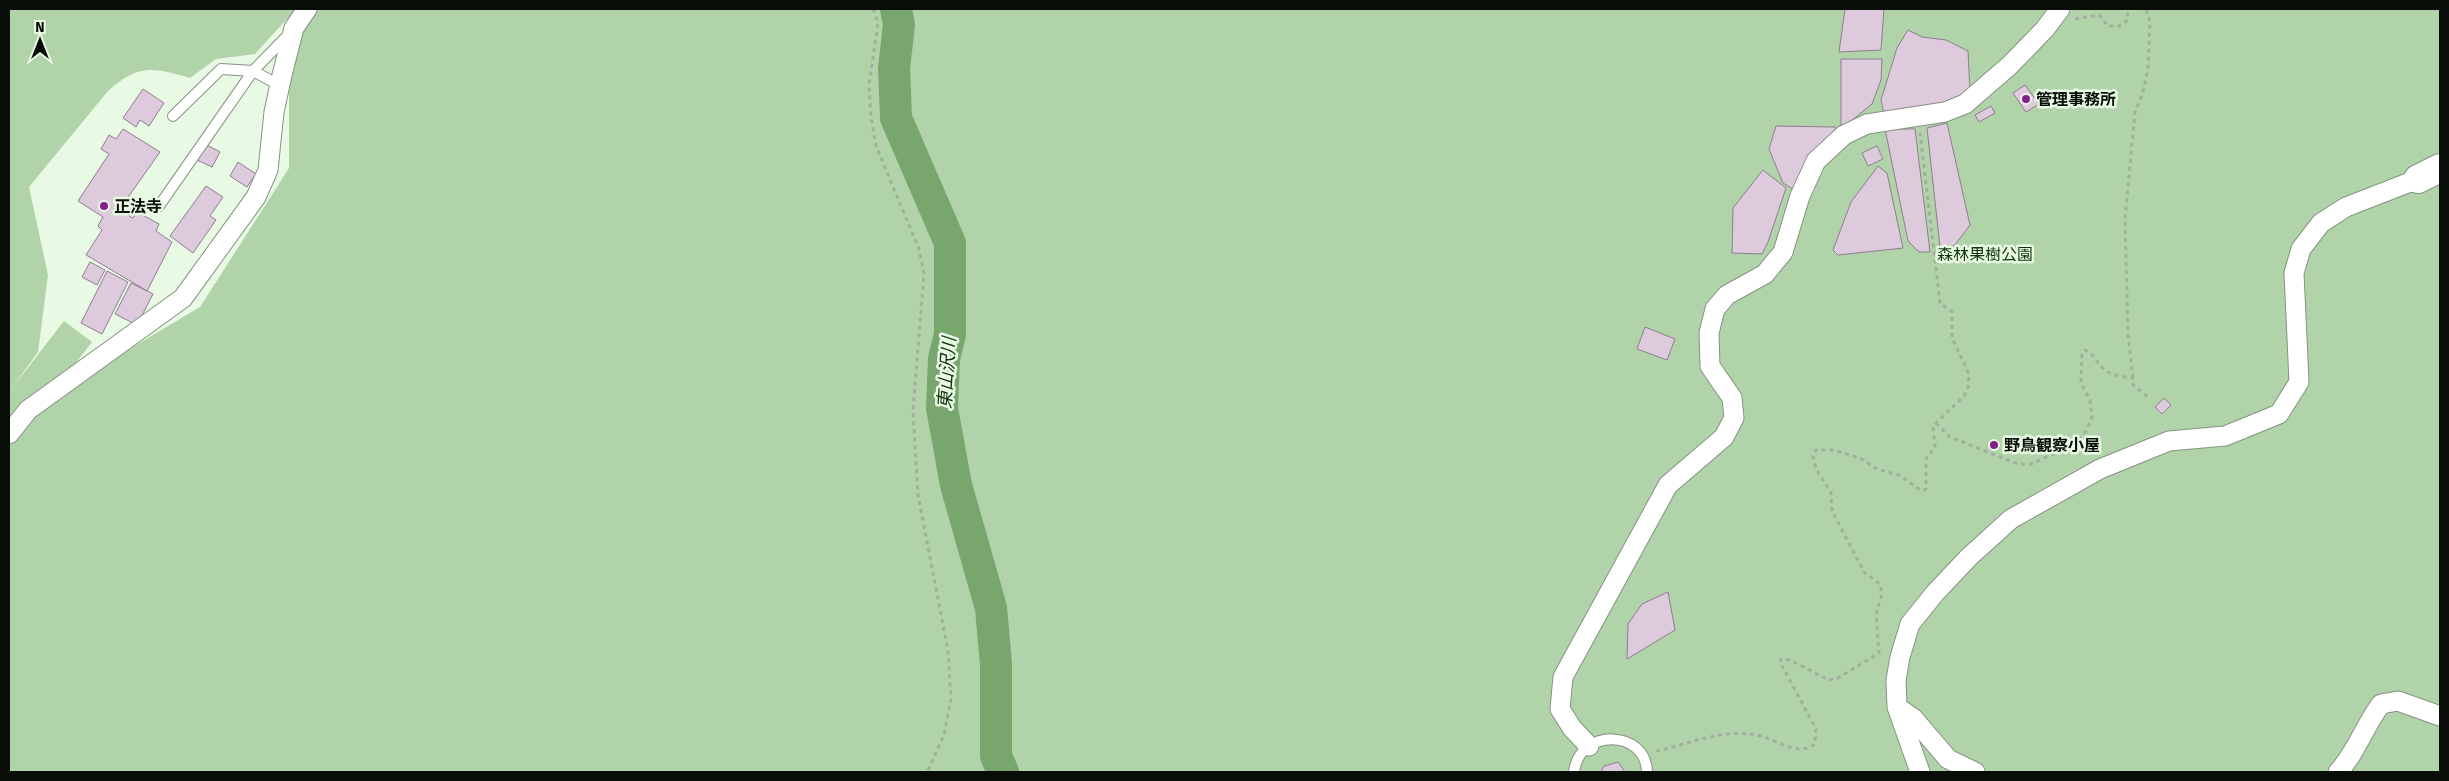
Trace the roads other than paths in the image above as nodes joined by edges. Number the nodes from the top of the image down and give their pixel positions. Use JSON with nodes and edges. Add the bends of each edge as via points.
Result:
{"nodes":[{"id":1,"x":307,"y":9,"type":"edge"},
{"id":2,"x":2059,"y":11,"type":"edge"},
{"id":3,"x":294,"y":28,"type":"junction"},
{"id":4,"x":252,"y":71,"type":"junction"},
{"id":5,"x":279,"y":85,"type":"junction"},
{"id":6,"x":173,"y":116,"type":"dead end"},
{"id":7,"x":2429,"y":173,"type":"edge"},
{"id":8,"x":159,"y":206,"type":"dead end"},
{"id":9,"x":9,"y":434,"type":"edge"},
{"id":10,"x":1897,"y":707,"type":"junction"},
{"id":11,"x":2440,"y":716,"type":"edge"},
{"id":12,"x":1589,"y":746,"type":"junction"},
{"id":13,"x":1574,"y":772,"type":"edge"},
{"id":14,"x":1647,"y":772,"type":"edge"},
{"id":15,"x":1920,"y":772,"type":"edge"},
{"id":16,"x":1975,"y":772,"type":"edge"},
{"id":17,"x":2338,"y":772,"type":"edge"}],
"edges":[{"from":1,"to":3,"type":"street"},
{"from":2,"to":12,"type":"street","via":[[2009,66],[1966,104],[1918,118],[1867,124],[1844,135],[1816,161],[1800,196],[1783,252],[1765,274],[1727,295],[1715,309],[1709,333],[1710,366],[1732,398],[1734,418],[1724,438],[1668,485],[1563,677],[1560,710]]},
{"from":3,"to":4,"type":"lane"},
{"from":3,"to":5,"type":"street"},
{"from":4,"to":5,"type":"lane"},
{"from":4,"to":6,"type":"lane","via":[[220,69]]},
{"from":4,"to":8,"type":"lane"},
{"from":5,"to":9,"type":"street","via":[[268,170],[256,197],[183,298],[28,410]]},
{"from":7,"to":10,"type":"street","via":[[2346,207],[2321,223],[2301,250],[2294,273],[2299,382],[2279,414],[2225,436],[2169,441],[2100,469],[2011,520],[1935,592],[1910,624],[1896,680]]},
{"from":10,"to":15,"type":"street"},
{"from":10,"to":16,"type":"street","via":[[1913,718],[1948,759]]},
{"from":11,"to":17,"type":"street","via":[[2398,701],[2381,704],[2348,762]]},
{"from":12,"to":13,"type":"lane","via":[[1579,756]]},
{"from":12,"to":14,"type":"lane","via":[[1602,740],[1616,739],[1630,744],[1641,754]]}]}
